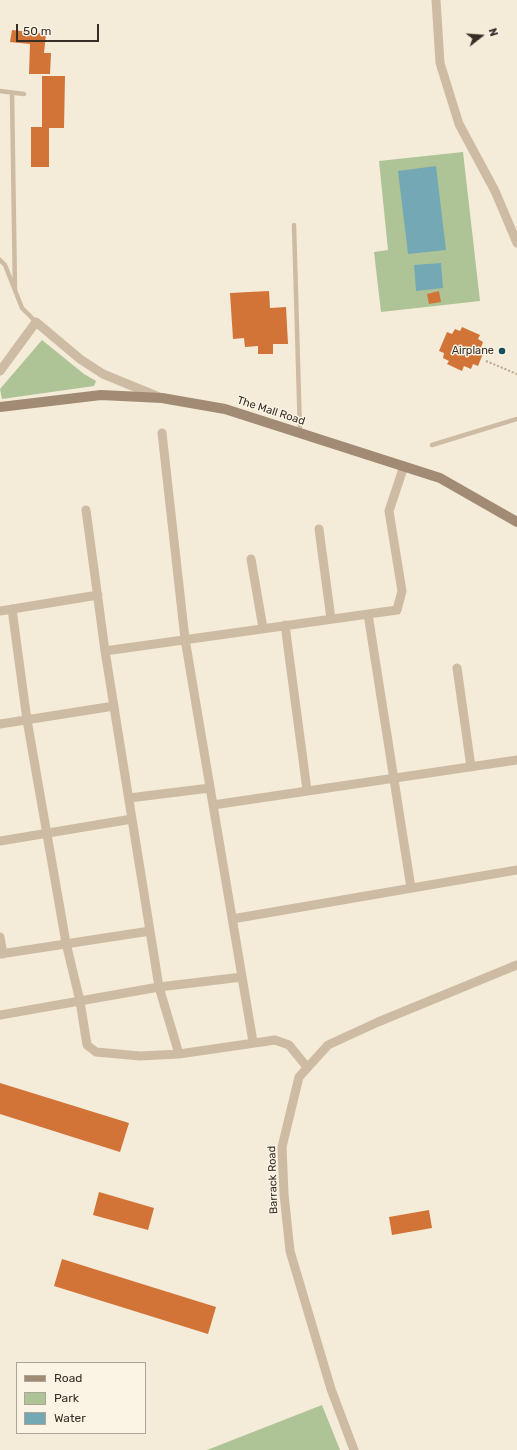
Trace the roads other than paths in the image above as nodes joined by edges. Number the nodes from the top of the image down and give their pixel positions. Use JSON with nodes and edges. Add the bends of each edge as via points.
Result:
{"nodes":[{"id":1,"x":436,"y":0,"type":"edge"},
{"id":2,"x":0,"y":91,"type":"edge"},
{"id":3,"x":12,"y":93,"type":"junction"},
{"id":4,"x":24,"y":94,"type":"dead end"},
{"id":5,"x":294,"y":225,"type":"dead end"},
{"id":6,"x":517,"y":243,"type":"edge"},
{"id":7,"x":0,"y":260,"type":"edge"},
{"id":8,"x":15,"y":291,"type":"junction"},
{"id":9,"x":36,"y":322,"type":"junction"},
{"id":10,"x":0,"y":371,"type":"edge"},
{"id":11,"x":162,"y":398,"type":"junction"},
{"id":12,"x":0,"y":407,"type":"edge"},
{"id":13,"x":517,"y":418,"type":"edge"},
{"id":14,"x":162,"y":433,"type":"dead end"},
{"id":15,"x":300,"y":433,"type":"junction"},
{"id":16,"x":432,"y":445,"type":"dead end"},
{"id":17,"x":404,"y":466,"type":"junction"},
{"id":18,"x":86,"y":510,"type":"dead end"},
{"id":19,"x":517,"y":522,"type":"edge"},
{"id":20,"x":319,"y":529,"type":"dead end"},
{"id":21,"x":251,"y":559,"type":"dead end"},
{"id":22,"x":98,"y":595,"type":"junction"},
{"id":23,"x":12,"y":609,"type":"junction"},
{"id":24,"x":0,"y":611,"type":"edge"},
{"id":25,"x":368,"y":614,"type":"junction"},
{"id":26,"x":331,"y":619,"type":"junction"},
{"id":27,"x":285,"y":625,"type":"junction"},
{"id":28,"x":263,"y":628,"type":"junction"},
{"id":29,"x":185,"y":639,"type":"junction"},
{"id":30,"x":106,"y":651,"type":"junction"},
{"id":31,"x":456,"y":668,"type":"dead end"},
{"id":32,"x":114,"y":706,"type":"junction"},
{"id":33,"x":27,"y":720,"type":"junction"},
{"id":34,"x":0,"y":724,"type":"edge"},
{"id":35,"x":517,"y":760,"type":"edge"},
{"id":36,"x":471,"y":766,"type":"junction"},
{"id":37,"x":392,"y":777,"type":"junction"},
{"id":38,"x":210,"y":788,"type":"junction"},
{"id":39,"x":307,"y":790,"type":"junction"},
{"id":40,"x":129,"y":798,"type":"junction"},
{"id":41,"x":213,"y":805,"type":"junction"},
{"id":42,"x":132,"y":819,"type":"junction"},
{"id":43,"x":47,"y":833,"type":"junction"},
{"id":44,"x":0,"y":841,"type":"edge"},
{"id":45,"x":517,"y":870,"type":"edge"},
{"id":46,"x":411,"y":888,"type":"junction"},
{"id":47,"x":232,"y":919,"type":"junction"},
{"id":48,"x":150,"y":931,"type":"junction"},
{"id":49,"x":0,"y":937,"type":"edge"},
{"id":50,"x":66,"y":943,"type":"junction"},
{"id":51,"x":1,"y":954,"type":"edge"},
{"id":52,"x":517,"y":965,"type":"edge"},
{"id":53,"x":242,"y":977,"type":"junction"},
{"id":54,"x":159,"y":987,"type":"junction"},
{"id":55,"x":80,"y":1001,"type":"junction"},
{"id":56,"x":0,"y":1015,"type":"edge"},
{"id":57,"x":253,"y":1042,"type":"junction"},
{"id":58,"x":179,"y":1054,"type":"junction"},
{"id":59,"x":307,"y":1067,"type":"junction"},
{"id":60,"x":354,"y":1450,"type":"edge"}],
"edges":[{"from":1,"to":6,"type":"street","via":[[440,63],[460,124],[495,190]]},
{"from":2,"to":3,"type":"lane"},
{"from":3,"to":4,"type":"lane"},
{"from":3,"to":8,"type":"lane"},
{"from":5,"to":15,"type":"lane"},
{"from":7,"to":8,"type":"lane","via":[[5,265]]},
{"from":8,"to":9,"type":"lane","via":[[22,308]]},
{"from":9,"to":10,"type":"street"},
{"from":9,"to":11,"type":"street","via":[[80,359],[103,374]]},
{"from":11,"to":12,"type":"street","name":"The Mall Road","via":[[101,395]]},
{"from":11,"to":15,"type":"street","name":"The Mall Road","via":[[225,409]]},
{"from":13,"to":16,"type":"lane"},
{"from":14,"to":29,"type":"street"},
{"from":15,"to":17,"type":"street","name":"The Mall Road"},
{"from":17,"to":19,"type":"street","name":"The Mall Road","via":[[440,478]]},
{"from":17,"to":25,"type":"street","via":[[389,511],[402,591],[397,610]]},
{"from":18,"to":22,"type":"street"},
{"from":20,"to":26,"type":"street"},
{"from":21,"to":28,"type":"street"},
{"from":22,"to":23,"type":"street"},
{"from":22,"to":30,"type":"street"},
{"from":23,"to":24,"type":"street"},
{"from":23,"to":33,"type":"street"},
{"from":25,"to":26,"type":"street"},
{"from":25,"to":37,"type":"street"},
{"from":26,"to":27,"type":"street"},
{"from":27,"to":28,"type":"street"},
{"from":27,"to":39,"type":"street"},
{"from":28,"to":29,"type":"street"},
{"from":29,"to":30,"type":"street"},
{"from":29,"to":38,"type":"street"},
{"from":30,"to":32,"type":"street"},
{"from":31,"to":36,"type":"street"},
{"from":32,"to":33,"type":"street"},
{"from":32,"to":40,"type":"street"},
{"from":33,"to":34,"type":"street"},
{"from":33,"to":43,"type":"street"},
{"from":35,"to":36,"type":"street"},
{"from":36,"to":37,"type":"street"},
{"from":37,"to":39,"type":"street"},
{"from":37,"to":46,"type":"street"},
{"from":38,"to":40,"type":"street"},
{"from":38,"to":41,"type":"street"},
{"from":39,"to":41,"type":"street"},
{"from":40,"to":42,"type":"street"},
{"from":41,"to":47,"type":"street"},
{"from":42,"to":43,"type":"street"},
{"from":42,"to":48,"type":"street"},
{"from":43,"to":44,"type":"street"},
{"from":43,"to":50,"type":"street"},
{"from":45,"to":46,"type":"street"},
{"from":46,"to":47,"type":"street"},
{"from":47,"to":53,"type":"street"},
{"from":48,"to":50,"type":"street"},
{"from":48,"to":54,"type":"street"},
{"from":49,"to":51,"type":"street"},
{"from":50,"to":51,"type":"street"},
{"from":50,"to":55,"type":"street"},
{"from":52,"to":59,"type":"street","name":"Barrack Road","via":[[328,1045]]},
{"from":53,"to":54,"type":"street"},
{"from":53,"to":57,"type":"street"},
{"from":54,"to":55,"type":"street"},
{"from":54,"to":58,"type":"street"},
{"from":55,"to":56,"type":"street"},
{"from":55,"to":58,"type":"street","via":[[87,1045],[96,1052],[140,1056]]},
{"from":57,"to":58,"type":"street"},
{"from":57,"to":59,"type":"street","via":[[275,1040],[289,1045]]},
{"from":59,"to":60,"type":"street","name":"Barrack Road","via":[[298,1077],[282,1146],[290,1251],[329,1382]]}]}
